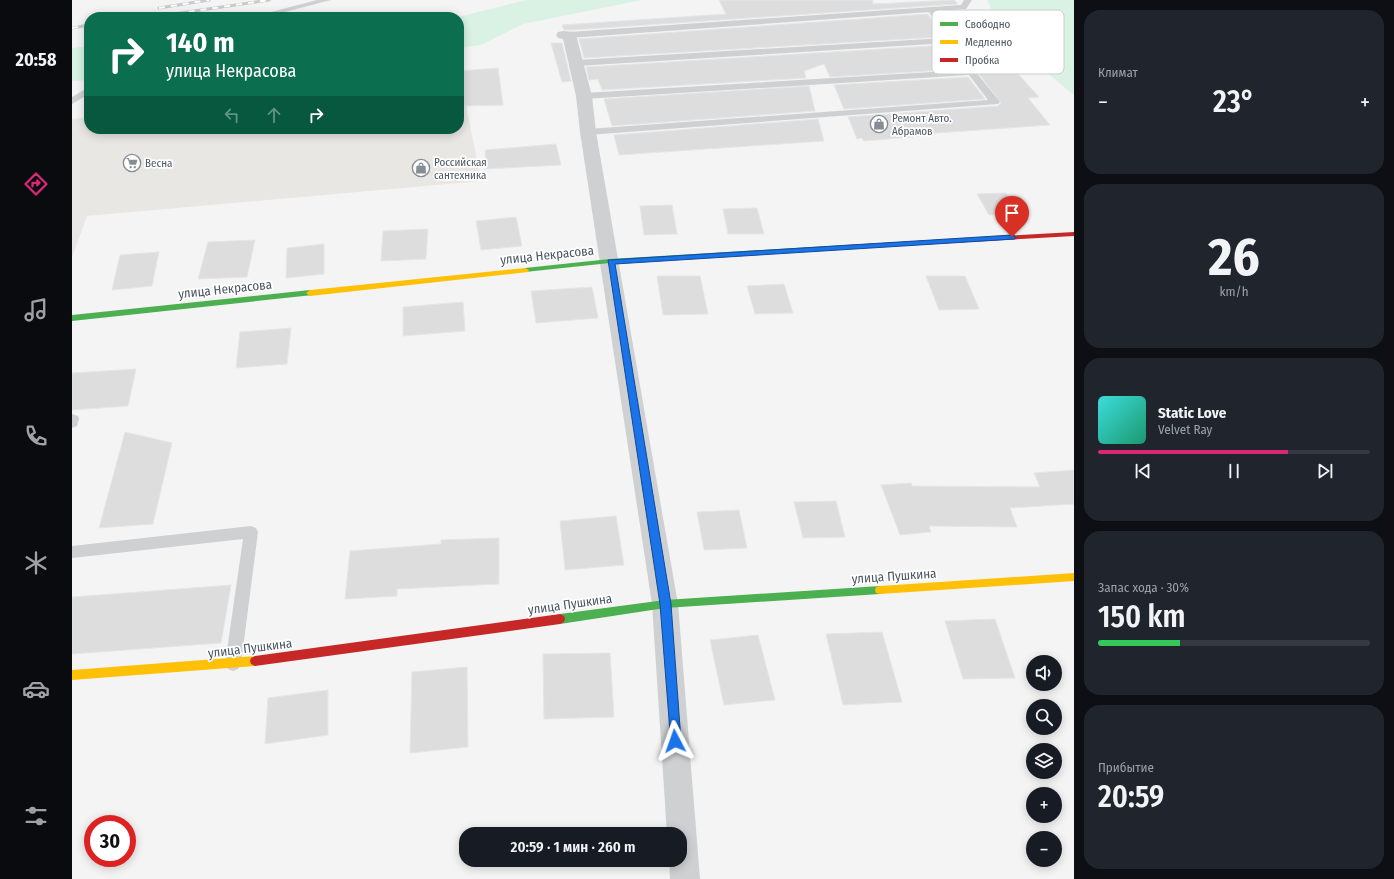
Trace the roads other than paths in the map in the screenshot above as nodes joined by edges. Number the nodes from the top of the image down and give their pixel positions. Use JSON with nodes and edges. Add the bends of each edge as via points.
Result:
{"nodes":[{"id":1,"x":327,"y":0,"type":"edge"},
{"id":2,"x":968,"y":0,"type":"edge"},
{"id":3,"x":930,"y":9,"type":"junction"},
{"id":4,"x":277,"y":12,"type":"edge"},
{"id":5,"x":932,"y":12,"type":"edge"},
{"id":6,"x":566,"y":35,"type":"joint"},
{"id":7,"x":932,"y":41,"type":"edge"},
{"id":8,"x":577,"y":64,"type":"junction"},
{"id":9,"x":939,"y":74,"type":"edge"},
{"id":10,"x":973,"y":74,"type":"edge"},
{"id":11,"x":84,"y":93,"type":"edge"},
{"id":12,"x":584,"y":96,"type":"junction"},
{"id":13,"x":72,"y":101,"type":"edge"},
{"id":14,"x":588,"y":132,"type":"junction"},
{"id":15,"x":1074,"y":234,"type":"edge"},
{"id":16,"x":610,"y":261,"type":"junction"},
{"id":17,"x":72,"y":318,"type":"edge"},
{"id":18,"x":72,"y":419,"type":"edge"},
{"id":19,"x":72,"y":423,"type":"edge"},
{"id":20,"x":72,"y":552,"type":"edge"},
{"id":21,"x":1074,"y":577,"type":"edge"},
{"id":22,"x":665,"y":604,"type":"junction"},
{"id":23,"x":233,"y":664,"type":"junction"},
{"id":24,"x":72,"y":675,"type":"edge"},
{"id":25,"x":685,"y":879,"type":"edge"}],
"edges":[{"from":1,"to":4,"type":"lane"},
{"from":2,"to":3,"type":"lane","via":[[963,7]]},
{"from":3,"to":5,"type":"lane"},
{"from":3,"to":6,"type":"lane"},
{"from":6,"to":8,"type":"street"},
{"from":7,"to":8,"type":"lane"},
{"from":8,"to":12,"type":"street"},
{"from":9,"to":12,"type":"lane"},
{"from":10,"to":14,"type":"lane","via":[[995,102]]},
{"from":11,"to":13,"type":"lane"},
{"from":12,"to":14,"type":"street"},
{"from":14,"to":16,"type":"street"},
{"from":15,"to":16,"type":"street","name":"улица Некрасова"},
{"from":16,"to":17,"type":"street","name":"улица Некрасова"},
{"from":16,"to":22,"type":"street"},
{"from":18,"to":19,"type":"lane"},
{"from":20,"to":23,"type":"lane","via":[[251,532]]},
{"from":21,"to":22,"type":"street","name":"улица Пушкина"},
{"from":22,"to":23,"type":"street","name":"улица Пушкина"},
{"from":22,"to":25,"type":"street"},
{"from":23,"to":24,"type":"street","name":"улица Пушкина"}]}
